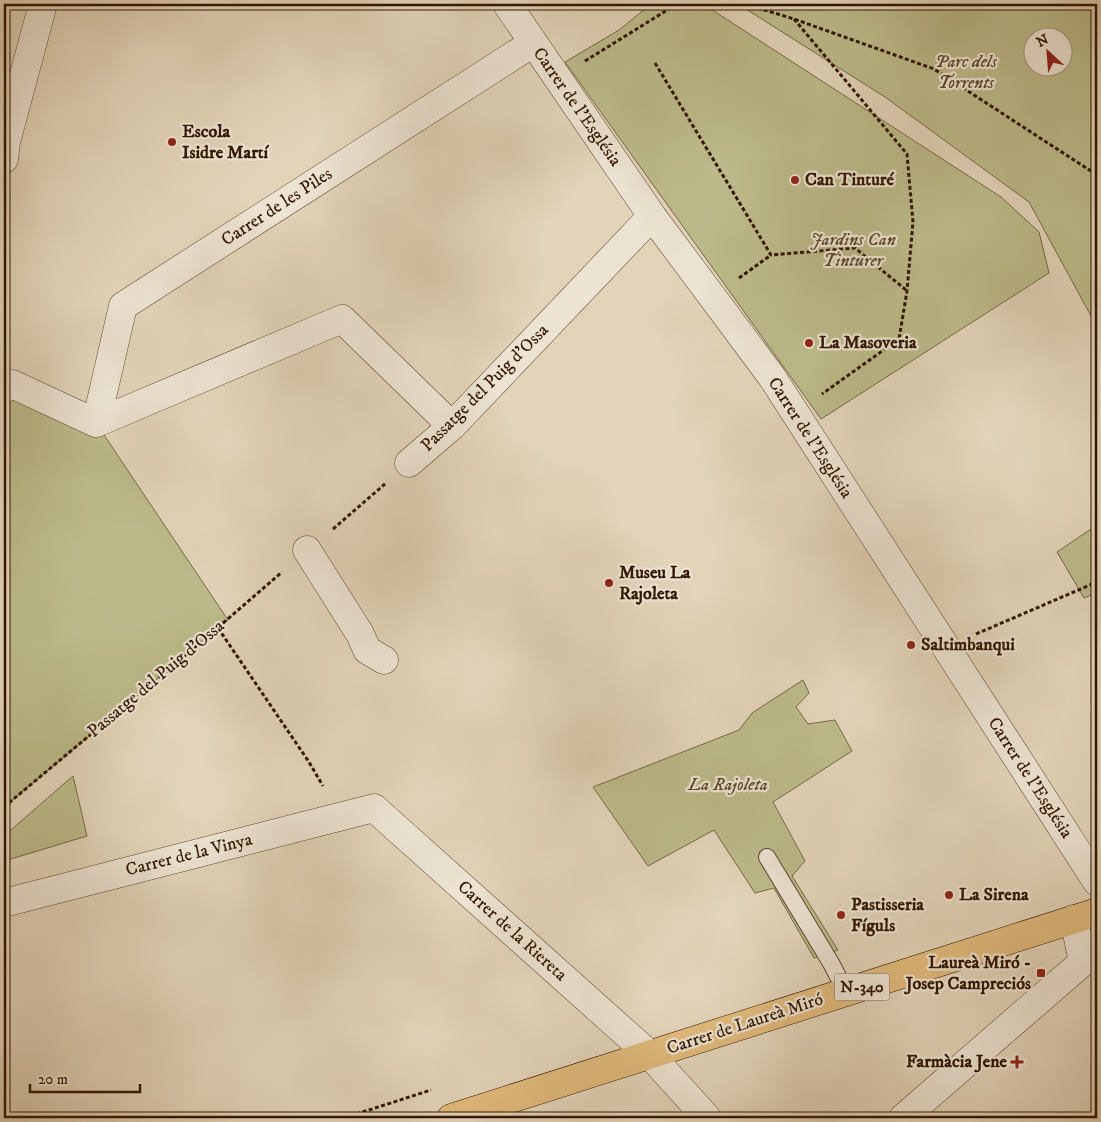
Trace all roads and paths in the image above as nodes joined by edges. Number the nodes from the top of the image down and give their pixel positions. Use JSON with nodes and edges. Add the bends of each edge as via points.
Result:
{"nodes":[{"id":1,"x":43,"y":4,"type":"edge"},
{"id":2,"x":507,"y":4,"type":"edge"},
{"id":3,"x":677,"y":4,"type":"edge"},
{"id":4,"x":745,"y":4,"type":"edge"},
{"id":5,"x":794,"y":19,"type":"junction"},
{"id":6,"x":532,"y":43,"type":"junction"},
{"id":7,"x":655,"y":63,"type":"dead end"},
{"id":8,"x":578,"y":66,"type":"dead end"},
{"id":9,"x":4,"y":159,"type":"edge"},
{"id":10,"x":1097,"y":175,"type":"edge"},
{"id":11,"x":652,"y":216,"type":"junction"},
{"id":12,"x":771,"y":255,"type":"junction"},
{"id":13,"x":907,"y":291,"type":"junction"},
{"id":14,"x":711,"y":295,"type":"junction"},
{"id":15,"x":4,"y":389,"type":"edge"},
{"id":16,"x":794,"y":412,"type":"junction"},
{"id":17,"x":96,"y":423,"type":"junction"},
{"id":18,"x":452,"y":426,"type":"junction"},
{"id":19,"x":409,"y":463,"type":"joint"},
{"id":20,"x":308,"y":550,"type":"junction"},
{"id":21,"x":1097,"y":582,"type":"edge"},
{"id":22,"x":218,"y":628,"type":"junction"},
{"id":23,"x":946,"y":647,"type":"junction"},
{"id":24,"x":384,"y":660,"type":"dead end"},
{"id":25,"x":324,"y":789,"type":"dead end"},
{"id":26,"x":4,"y":807,"type":"edge"},
{"id":27,"x":374,"y":808,"type":"joint"},
{"id":28,"x":767,"y":857,"type":"dead end"},
{"id":29,"x":1097,"y":882,"type":"edge"},
{"id":30,"x":4,"y":902,"type":"edge"},
{"id":31,"x":1086,"y":916,"type":"edge"},
{"id":32,"x":846,"y":992,"type":"junction"},
{"id":33,"x":650,"y":1055,"type":"junction"},
{"id":34,"x":451,"y":1118,"type":"edge"},
{"id":35,"x":707,"y":1118,"type":"edge"},
{"id":36,"x":903,"y":1118,"type":"edge"}],
"edges":[{"from":1,"to":9,"type":"street"},
{"from":2,"to":6,"type":"street","name":"Carrer de l'Església"},
{"from":3,"to":8,"type":"path"},
{"from":4,"to":5,"type":"path"},
{"from":5,"to":10,"type":"path","via":[[934,69]]},
{"from":5,"to":13,"type":"path","via":[[907,154],[913,222]]},
{"from":6,"to":11,"type":"street","name":"Carrer de l'Església"},
{"from":6,"to":17,"type":"street","name":"Carrer de les Piles","via":[[123,306]]},
{"from":7,"to":12,"type":"path"},
{"from":11,"to":14,"type":"street","name":"Carrer de l'Església"},
{"from":11,"to":18,"type":"street","name":"Passatge del Puig d'Ossa"},
{"from":12,"to":13,"type":"path","via":[[855,248]]},
{"from":12,"to":14,"type":"path"},
{"from":13,"to":16,"type":"path","via":[[899,339]]},
{"from":14,"to":16,"type":"street","name":"Carrer de l'Església"},
{"from":15,"to":17,"type":"street","via":[[12,384]]},
{"from":16,"to":23,"type":"street","name":"Carrer de l'Església"},
{"from":17,"to":18,"type":"street","via":[[342,319]]},
{"from":18,"to":19,"type":"street","name":"Passatge del Puig d'Ossa"},
{"from":19,"to":20,"type":"path","name":"Passatge del Puig d'Ossa"},
{"from":20,"to":22,"type":"path","name":"Passatge del Puig d'Ossa"},
{"from":20,"to":24,"type":"street","via":[[367,650]]},
{"from":21,"to":23,"type":"path"},
{"from":22,"to":25,"type":"path"},
{"from":22,"to":26,"type":"path","name":"Passatge del Puig d'Ossa"},
{"from":23,"to":29,"type":"street","name":"Carrer de l'Església"},
{"from":27,"to":30,"type":"street","name":"Carrer de la Vinya"},
{"from":27,"to":33,"type":"street","name":"Carrer de la Riereta"},
{"from":28,"to":32,"type":"lane"},
{"from":31,"to":32,"type":"main road","name":"Carrer de Laureà Miró","number":"N-340"},
{"from":31,"to":36,"type":"street","via":[[1083,962]]},
{"from":32,"to":33,"type":"main road","name":"Carrer de Laureà Miró","number":"N-340"},
{"from":33,"to":34,"type":"main road","name":"Carrer de Laureà Miró","number":"N-340"},
{"from":33,"to":35,"type":"street","name":"Carrer de la Riereta"}]}
